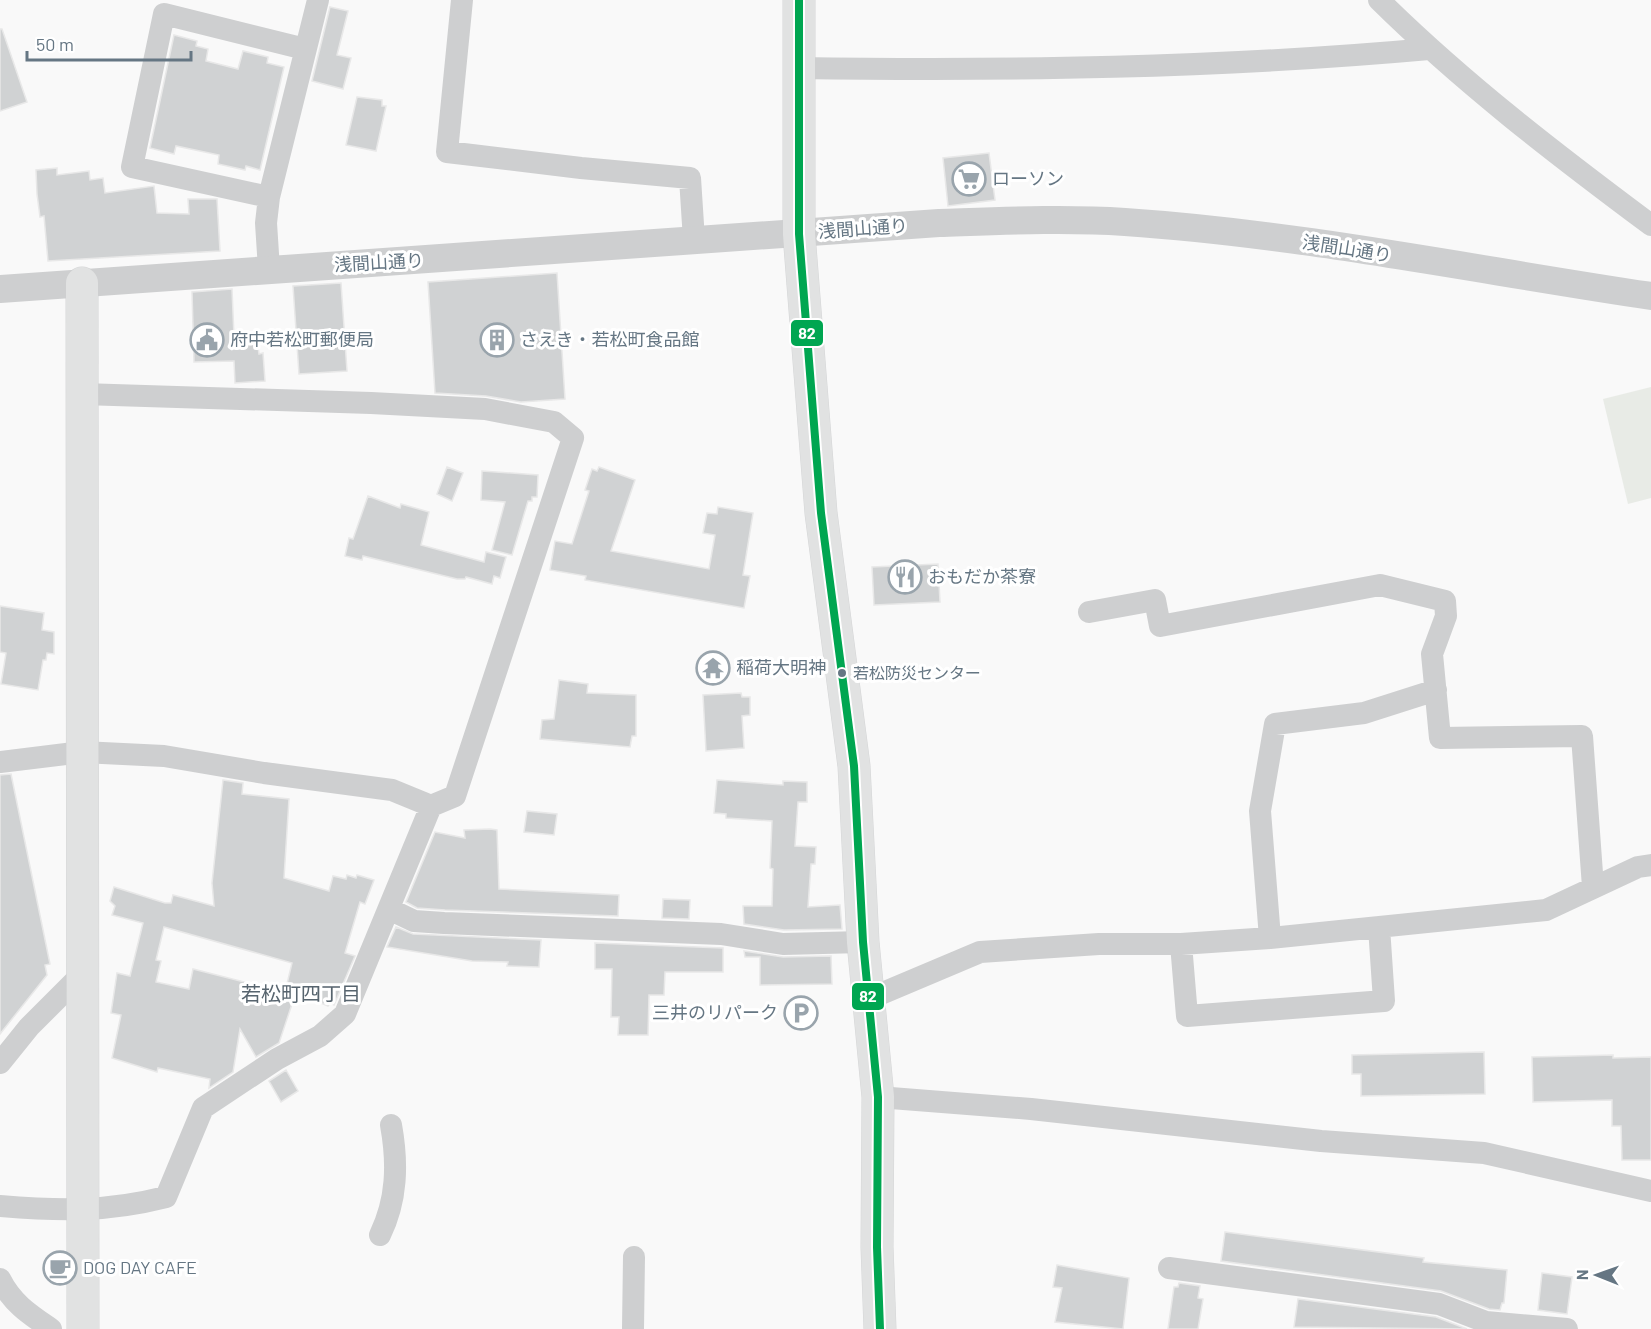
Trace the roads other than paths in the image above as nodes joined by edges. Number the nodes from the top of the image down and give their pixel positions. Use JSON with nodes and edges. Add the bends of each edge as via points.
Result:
{"nodes":[{"id":1,"x":318,"y":0,"type":"edge"},
{"id":2,"x":462,"y":0,"type":"edge"},
{"id":3,"x":799,"y":0,"type":"edge"},
{"id":4,"x":1379,"y":0,"type":"edge"},
{"id":5,"x":305,"y":49,"type":"junction"},
{"id":6,"x":1429,"y":49,"type":"junction"},
{"id":7,"x":798,"y":68,"type":"junction"},
{"id":8,"x":269,"y":197,"type":"junction"},
{"id":9,"x":1651,"y":225,"type":"edge"},
{"id":10,"x":799,"y":234,"type":"junction"},
{"id":11,"x":694,"y":240,"type":"junction"},
{"id":12,"x":269,"y":269,"type":"junction"},
{"id":13,"x":82,"y":284,"type":"junction"},
{"id":14,"x":0,"y":289,"type":"edge"},
{"id":15,"x":1651,"y":296,"type":"edge"},
{"id":16,"x":82,"y":394,"type":"junction"},
{"id":17,"x":1089,"y":612,"type":"dead end"},
{"id":18,"x":1436,"y":690,"type":"junction"},
{"id":19,"x":82,"y":752,"type":"junction"},
{"id":20,"x":0,"y":762,"type":"edge"},
{"id":21,"x":431,"y":806,"type":"junction"},
{"id":22,"x":1651,"y":865,"type":"edge"},
{"id":23,"x":1593,"y":887,"type":"junction"},
{"id":24,"x":389,"y":909,"type":"junction"},
{"id":25,"x":1379,"y":927,"type":"junction"},
{"id":26,"x":1270,"y":938,"type":"junction"},
{"id":27,"x":863,"y":942,"type":"junction"},
{"id":28,"x":1181,"y":944,"type":"junction"},
{"id":29,"x":83,"y":973,"type":"junction"},
{"id":30,"x":871,"y":998,"type":"junction"},
{"id":31,"x":0,"y":1064,"type":"edge"},
{"id":32,"x":878,"y":1097,"type":"junction"},
{"id":33,"x":392,"y":1125,"type":"dead end"},
{"id":34,"x":1651,"y":1191,"type":"edge"},
{"id":35,"x":0,"y":1206,"type":"edge"},
{"id":36,"x":82,"y":1209,"type":"junction"},
{"id":37,"x":380,"y":1235,"type":"dead end"},
{"id":38,"x":634,"y":1257,"type":"dead end"},
{"id":39,"x":1169,"y":1268,"type":"dead end"},
{"id":40,"x":0,"y":1279,"type":"edge"},
{"id":41,"x":51,"y":1329,"type":"edge"},
{"id":42,"x":82,"y":1329,"type":"edge"},
{"id":43,"x":633,"y":1329,"type":"edge"},
{"id":44,"x":880,"y":1329,"type":"edge"},
{"id":45,"x":1567,"y":1329,"type":"edge"}],
"edges":[{"from":1,"to":5,"type":"street"},
{"from":2,"to":11,"type":"street","via":[[447,152],[690,178]]},
{"from":3,"to":7,"type":"main road"},
{"from":4,"to":6,"type":"street"},
{"from":5,"to":8,"type":"street"},
{"from":5,"to":8,"type":"street","via":[[164,14],[132,167]]},
{"from":6,"to":7,"type":"street","via":[[1297,61],[1010,70]]},
{"from":6,"to":9,"type":"street"},
{"from":7,"to":10,"type":"main road"},
{"from":8,"to":12,"type":"street"},
{"from":10,"to":11,"type":"street","name":"浅間山通り"},
{"from":10,"to":15,"type":"street","name":"浅間山通り","via":[[1009,220],[1123,222],[1253,234]]},
{"from":10,"to":27,"type":"main road","via":[[821,513],[854,766]]},
{"from":11,"to":12,"type":"street","name":"浅間山通り"},
{"from":12,"to":13,"type":"street","name":"浅間山通り"},
{"from":13,"to":14,"type":"street","name":"浅間山通り"},
{"from":13,"to":16,"type":"main road"},
{"from":16,"to":19,"type":"main road"},
{"from":16,"to":21,"type":"street","via":[[484,409],[554,422],[573,438],[455,796]]},
{"from":17,"to":18,"type":"street","via":[[1155,600],[1160,626],[1380,585],[1389,587],[1445,601],[1446,616],[1432,654]]},
{"from":18,"to":23,"type":"street","via":[[1440,738],[1582,736]]},
{"from":18,"to":26,"type":"street","via":[[1364,713],[1275,724],[1260,811]]},
{"from":19,"to":20,"type":"street"},
{"from":19,"to":21,"type":"street","via":[[164,756],[392,790]]},
{"from":19,"to":29,"type":"main road"},
{"from":21,"to":24,"type":"street"},
{"from":22,"to":23,"type":"street"},
{"from":23,"to":25,"type":"street","via":[[1546,910]]},
{"from":24,"to":27,"type":"street","via":[[414,921],[721,934],[783,944]]},
{"from":24,"to":36,"type":"street","via":[[345,1014],[320,1036],[203,1108],[166,1197],[126,1207]]},
{"from":25,"to":26,"type":"street"},
{"from":25,"to":28,"type":"street","via":[[1384,1000],[1372,1002],[1187,1016]]},
{"from":26,"to":28,"type":"street"},
{"from":27,"to":30,"type":"main road"},
{"from":28,"to":30,"type":"street","via":[[1099,944],[980,952]]},
{"from":29,"to":31,"type":"street","via":[[35,1020]]},
{"from":29,"to":36,"type":"main road"},
{"from":30,"to":32,"type":"main road"},
{"from":32,"to":34,"type":"street","via":[[1031,1109],[1321,1141],[1484,1153]]},
{"from":32,"to":44,"type":"main road"},
{"from":33,"to":37,"type":"street","via":[[397,1160],[390,1214]]},
{"from":35,"to":36,"type":"street"},
{"from":36,"to":42,"type":"main road"},
{"from":38,"to":43,"type":"street"},
{"from":39,"to":45,"type":"street","via":[[1439,1304],[1486,1322]]},
{"from":40,"to":41,"type":"street","via":[[21,1308]]}]}
